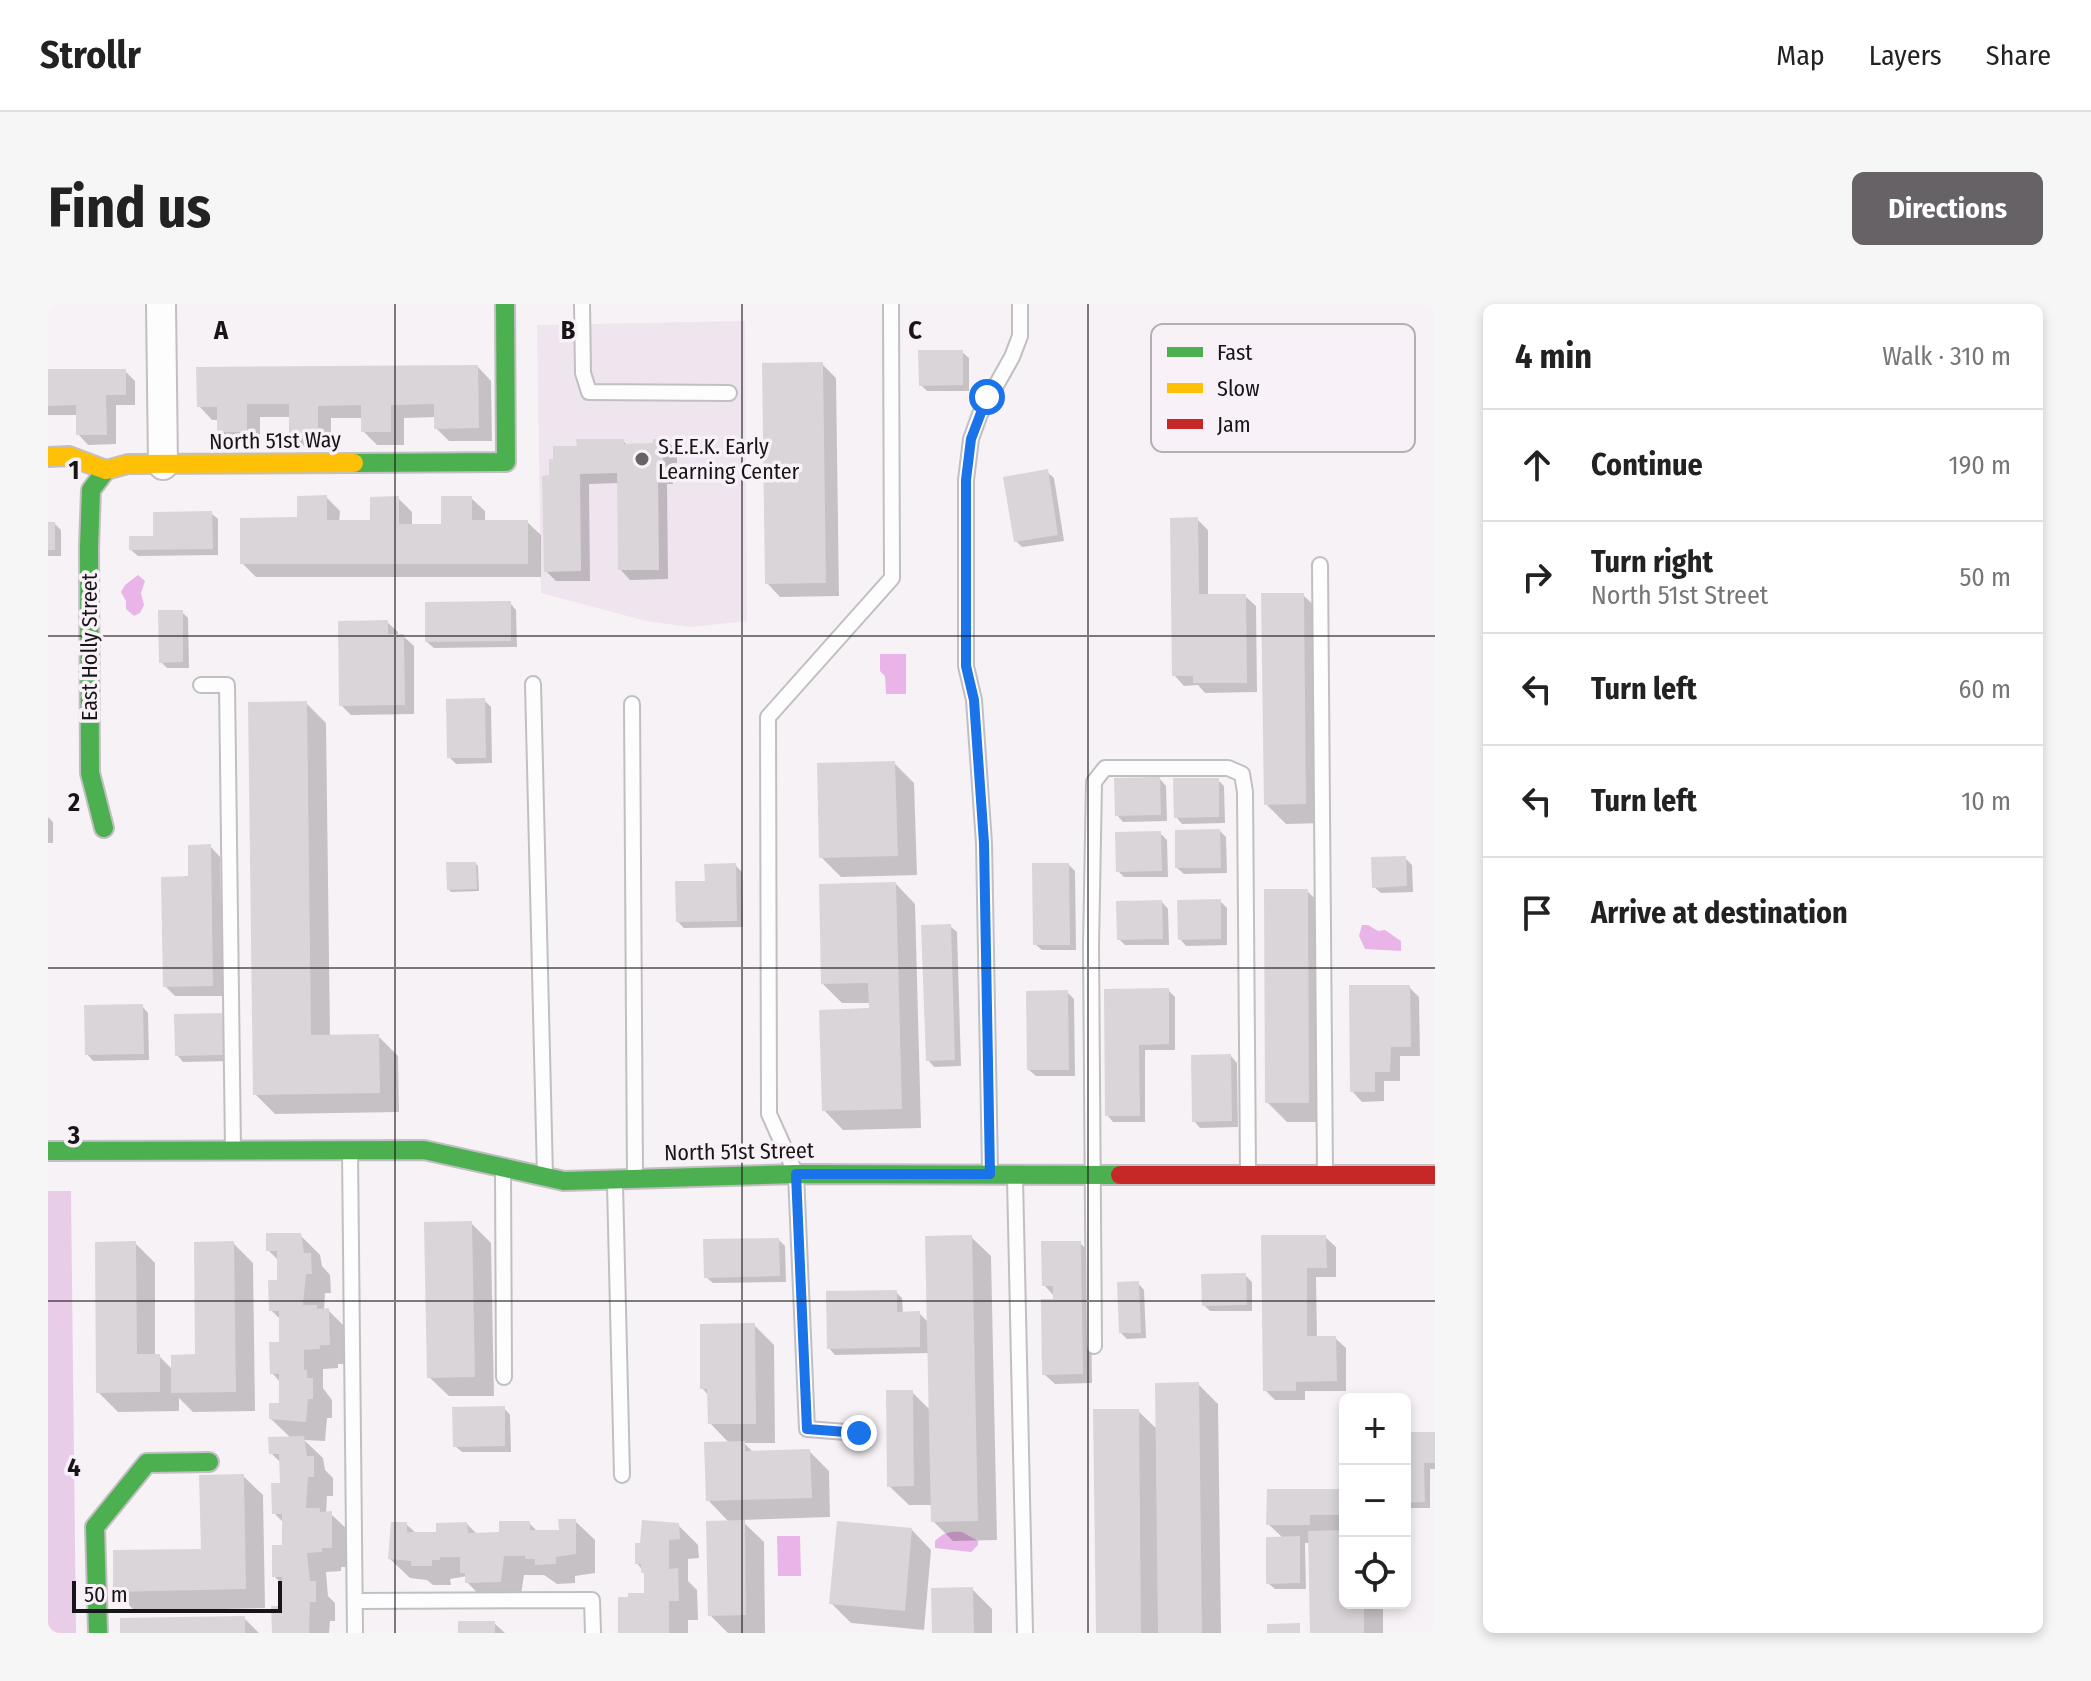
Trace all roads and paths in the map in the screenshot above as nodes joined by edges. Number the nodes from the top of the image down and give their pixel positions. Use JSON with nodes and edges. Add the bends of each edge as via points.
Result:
{"nodes":[{"id":1,"x":161,"y":304,"type":"edge"},
{"id":2,"x":505,"y":304,"type":"edge"},
{"id":3,"x":582,"y":304,"type":"edge"},
{"id":4,"x":891,"y":304,"type":"edge"},
{"id":5,"x":1020,"y":304,"type":"edge"},
{"id":6,"x":729,"y":393,"type":"dead end"},
{"id":7,"x":48,"y":457,"type":"edge"},
{"id":8,"x":163,"y":465,"type":"junction"},
{"id":9,"x":106,"y":470,"type":"junction"},
{"id":10,"x":1320,"y":565,"type":"dead end"},
{"id":11,"x":533,"y":684,"type":"dead end"},
{"id":12,"x":201,"y":685,"type":"dead end"},
{"id":13,"x":632,"y":704,"type":"dead end"},
{"id":14,"x":104,"y":828,"type":"dead end"},
{"id":15,"x":233,"y":1150,"type":"junction"},
{"id":16,"x":350,"y":1150,"type":"junction"},
{"id":17,"x":48,"y":1151,"type":"edge"},
{"id":18,"x":503,"y":1167,"type":"junction"},
{"id":19,"x":796,"y":1174,"type":"junction"},
{"id":20,"x":990,"y":1174,"type":"junction"},
{"id":21,"x":1015,"y":1174,"type":"junction"},
{"id":22,"x":1325,"y":1174,"type":"junction"},
{"id":23,"x":1093,"y":1175,"type":"junction"},
{"id":24,"x":1248,"y":1175,"type":"junction"},
{"id":25,"x":1435,"y":1175,"type":"edge"},
{"id":26,"x":545,"y":1176,"type":"junction"},
{"id":27,"x":635,"y":1177,"type":"junction"},
{"id":28,"x":615,"y":1178,"type":"junction"},
{"id":29,"x":1094,"y":1346,"type":"dead end"},
{"id":30,"x":504,"y":1377,"type":"dead end"},
{"id":31,"x":859,"y":1433,"type":"dead end"},
{"id":32,"x":209,"y":1462,"type":"dead end"},
{"id":33,"x":622,"y":1475,"type":"dead end"},
{"id":34,"x":355,"y":1601,"type":"junction"},
{"id":35,"x":98,"y":1633,"type":"edge"},
{"id":36,"x":355,"y":1633,"type":"edge"},
{"id":37,"x":593,"y":1633,"type":"edge"},
{"id":38,"x":1025,"y":1633,"type":"edge"}],
"edges":[{"from":1,"to":8,"type":"street"},
{"from":2,"to":8,"type":"street","name":"North 51st Way","via":[[506,462]]},
{"from":3,"to":6,"type":"lane","via":[[583,373],[589,392]]},
{"from":4,"to":19,"type":"lane","via":[[892,578],[768,717],[769,1114]]},
{"from":5,"to":20,"type":"lane","via":[[1020,336],[980,414],[966,480],[966,666],[974,700],[984,843]]},
{"from":7,"to":9,"type":"street","name":"North 51st Way","via":[[69,456]]},
{"from":8,"to":9,"type":"street","name":"North 51st Way","via":[[128,464]]},
{"from":9,"to":14,"type":"street","name":"East Holly Street","via":[[91,490],[89,548],[90,773]]},
{"from":10,"to":22,"type":"lane"},
{"from":11,"to":26,"type":"lane"},
{"from":12,"to":15,"type":"lane","via":[[227,685]]},
{"from":13,"to":27,"type":"lane"},
{"from":15,"to":16,"type":"street","name":"North 51st Street"},
{"from":15,"to":17,"type":"street","name":"North 51st Street"},
{"from":16,"to":18,"type":"street","name":"North 51st Street","via":[[424,1150]]},
{"from":16,"to":34,"type":"lane"},
{"from":18,"to":26,"type":"street","name":"North 51st Street"},
{"from":18,"to":30,"type":"lane"},
{"from":19,"to":20,"type":"street","name":"North 51st Street"},
{"from":19,"to":27,"type":"street","name":"North 51st Street"},
{"from":19,"to":31,"type":"lane","via":[[807,1429]]},
{"from":20,"to":21,"type":"street","name":"North 51st Street"},
{"from":21,"to":23,"type":"street","name":"North 51st Street"},
{"from":21,"to":38,"type":"lane"},
{"from":22,"to":24,"type":"street","name":"North 51st Street"},
{"from":22,"to":25,"type":"street","name":"North 51st Street"},
{"from":23,"to":24,"type":"street","name":"North 51st Street"},
{"from":23,"to":24,"type":"lane","via":[[1094,782],[1105,768],[1117,767],[1228,768],[1242,774]]},
{"from":23,"to":29,"type":"lane"},
{"from":26,"to":28,"type":"street","name":"North 51st Street","via":[[564,1181]]},
{"from":27,"to":28,"type":"street","name":"North 51st Street"},
{"from":28,"to":33,"type":"lane"},
{"from":32,"to":35,"type":"street","via":[[147,1463],[95,1527]]},
{"from":34,"to":36,"type":"lane"},
{"from":34,"to":37,"type":"lane","via":[[592,1600]]}]}
